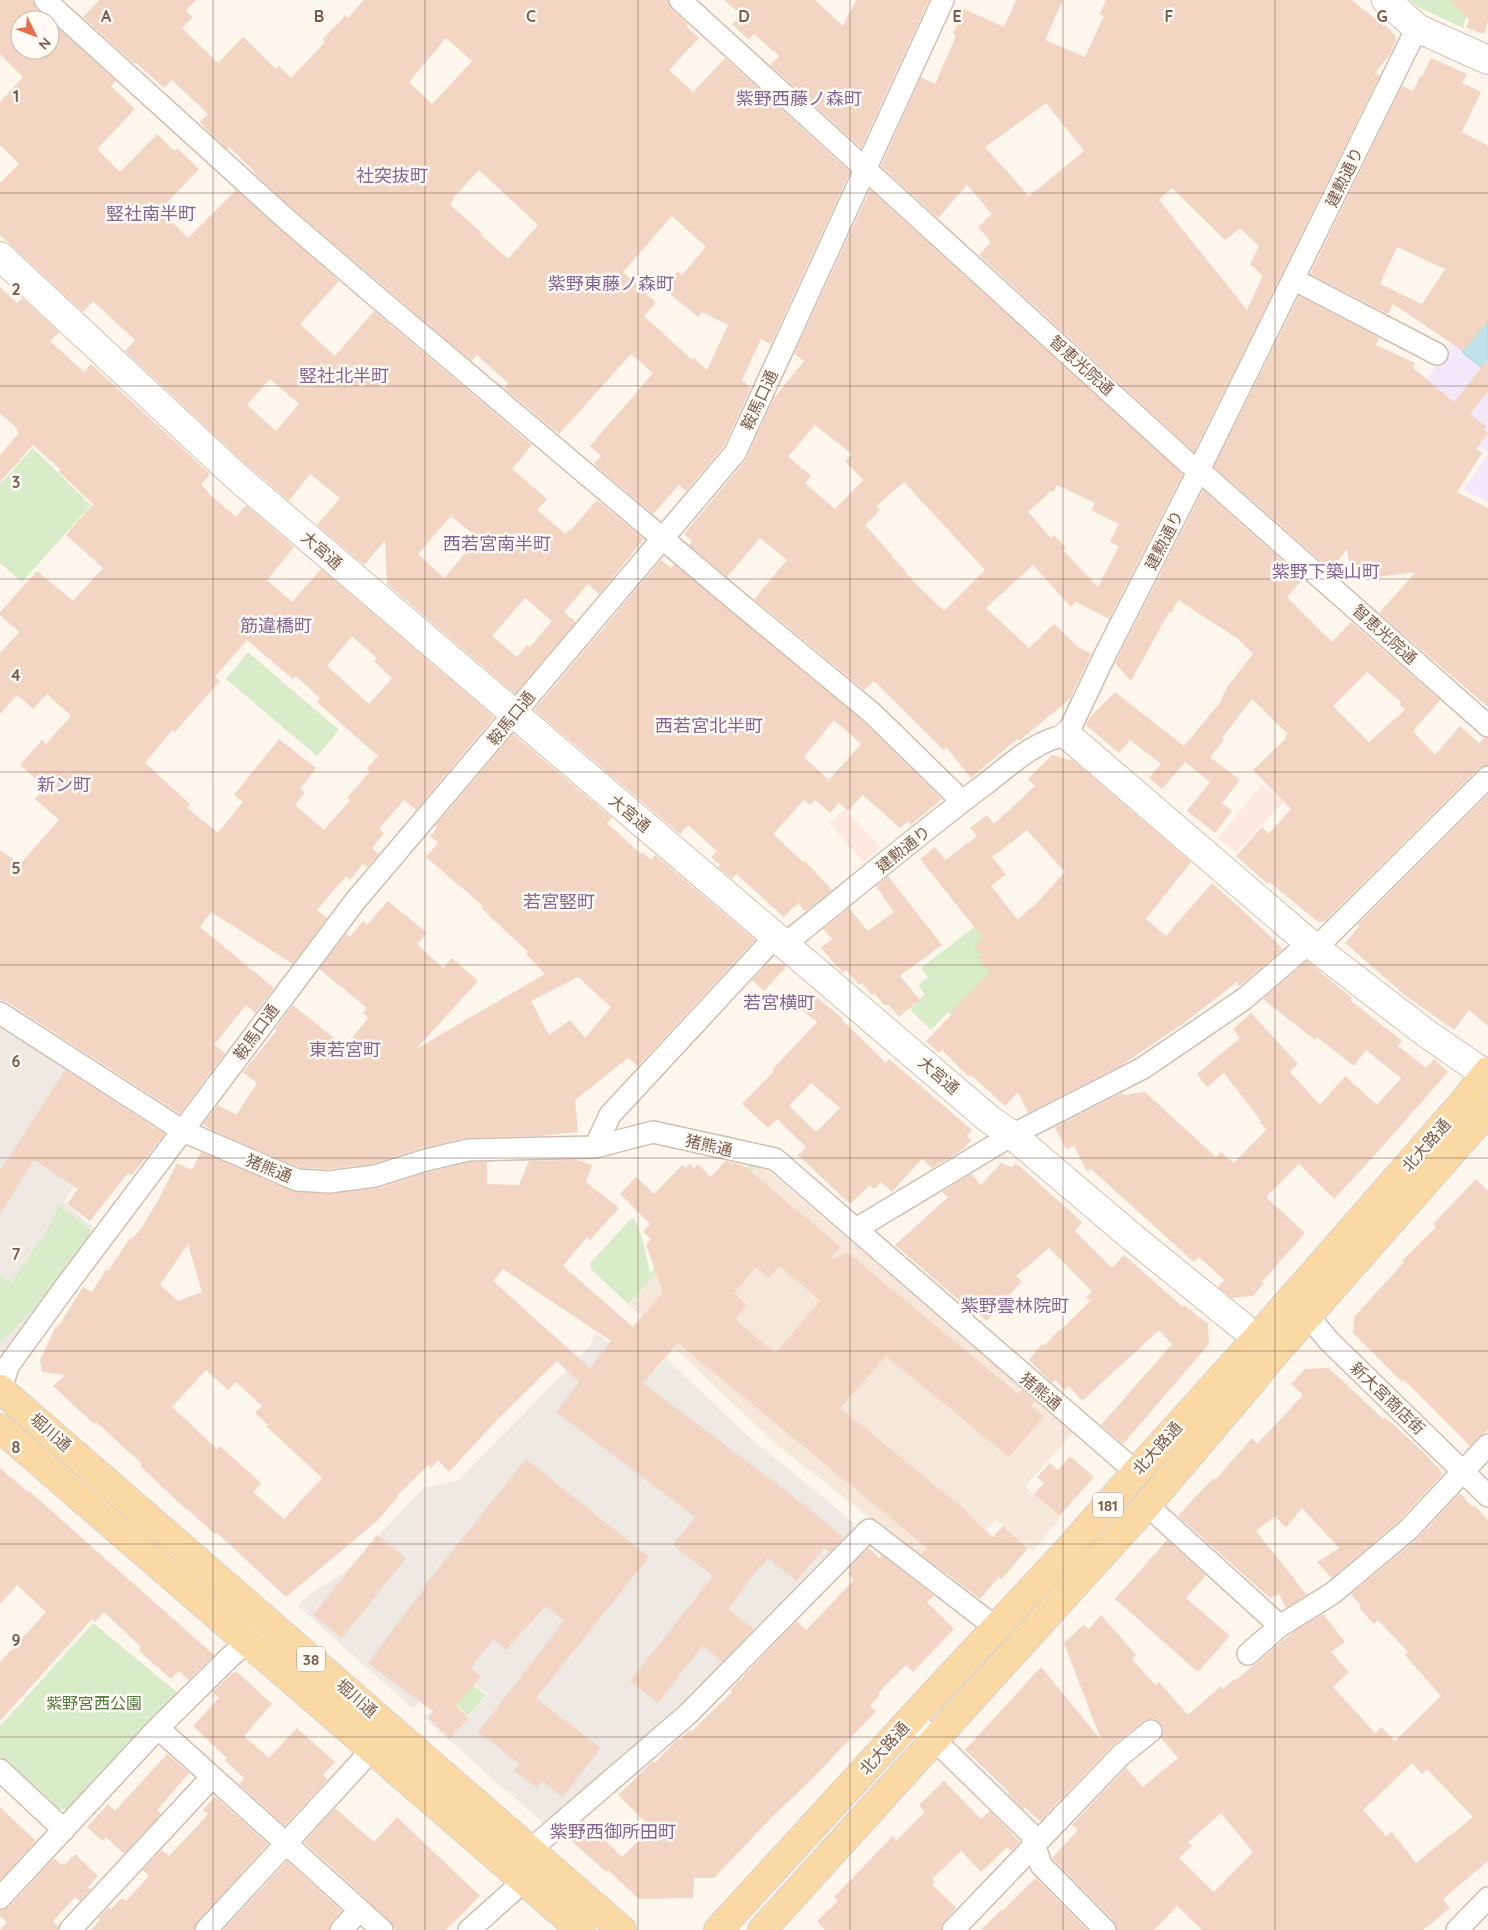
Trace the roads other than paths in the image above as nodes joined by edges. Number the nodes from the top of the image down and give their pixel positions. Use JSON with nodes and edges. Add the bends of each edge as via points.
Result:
{"nodes":[{"id":1,"x":45,"y":0,"type":"edge"},
{"id":2,"x":680,"y":0,"type":"edge"},
{"id":3,"x":943,"y":0,"type":"edge"},
{"id":4,"x":1386,"y":0,"type":"edge"},
{"id":5,"x":1417,"y":28,"type":"junction"},
{"id":6,"x":1488,"y":60,"type":"edge"},
{"id":7,"x":866,"y":168,"type":"junction"},
{"id":8,"x":0,"y":256,"type":"edge"},
{"id":9,"x":1293,"y":279,"type":"junction"},
{"id":10,"x":1437,"y":354,"type":"dead end"},
{"id":11,"x":1199,"y":470,"type":"junction"},
{"id":12,"x":663,"y":539,"type":"junction"},
{"id":13,"x":514,"y":714,"type":"junction"},
{"id":14,"x":1488,"y":726,"type":"edge"},
{"id":15,"x":1067,"y":735,"type":"junction"},
{"id":16,"x":1488,"y":777,"type":"edge"},
{"id":17,"x":962,"y":801,"type":"junction"},
{"id":18,"x":781,"y":940,"type":"junction"},
{"id":19,"x":1313,"y":945,"type":"junction"},
{"id":20,"x":0,"y":1012,"type":"edge"},
{"id":21,"x":1487,"y":1073,"type":"edge"},
{"id":22,"x":1488,"y":1111,"type":"edge"},
{"id":23,"x":183,"y":1131,"type":"junction"},
{"id":24,"x":1012,"y":1135,"type":"junction"},
{"id":25,"x":595,"y":1147,"type":"junction"},
{"id":26,"x":856,"y":1229,"type":"junction"},
{"id":27,"x":1299,"y":1308,"type":"junction"},
{"id":28,"x":1266,"y":1346,"type":"junction"},
{"id":29,"x":0,"y":1390,"type":"edge"},
{"id":30,"x":0,"y":1428,"type":"edge"},
{"id":31,"x":1488,"y":1445,"type":"edge"},
{"id":32,"x":1136,"y":1472,"type":"junction"},
{"id":33,"x":1464,"y":1472,"type":"junction"},
{"id":34,"x":1488,"y":1496,"type":"edge"},
{"id":35,"x":1146,"y":1505,"type":"junction"},
{"id":36,"x":152,"y":1519,"type":"junction"},
{"id":37,"x":132,"y":1542,"type":"junction"},
{"id":38,"x":269,"y":1622,"type":"junction"},
{"id":39,"x":1280,"y":1626,"type":"junction"},
{"id":40,"x":995,"y":1627,"type":"junction"},
{"id":41,"x":246,"y":1641,"type":"junction"},
{"id":42,"x":1248,"y":1654,"type":"dead end"},
{"id":43,"x":912,"y":1718,"type":"junction"},
{"id":44,"x":158,"y":1728,"type":"junction"},
{"id":45,"x":391,"y":1728,"type":"junction"},
{"id":46,"x":1151,"y":1731,"type":"dead end"},
{"id":47,"x":935,"y":1739,"type":"junction"},
{"id":48,"x":372,"y":1749,"type":"junction"},
{"id":49,"x":0,"y":1770,"type":"edge"},
{"id":50,"x":212,"y":1777,"type":"junction"},
{"id":51,"x":64,"y":1830,"type":"junction"},
{"id":52,"x":286,"y":1843,"type":"junction"},
{"id":53,"x":1035,"y":1845,"type":"junction"},
{"id":54,"x":530,"y":1850,"type":"junction"},
{"id":55,"x":524,"y":1881,"type":"junction"},
{"id":56,"x":0,"y":1898,"type":"edge"},
{"id":57,"x":1488,"y":1898,"type":"edge"},
{"id":58,"x":360,"y":1910,"type":"junction"},
{"id":59,"x":1468,"y":1926,"type":"edge"},
{"id":60,"x":70,"y":1930,"type":"edge"},
{"id":61,"x":206,"y":1930,"type":"edge"},
{"id":62,"x":341,"y":1930,"type":"edge"},
{"id":63,"x":382,"y":1930,"type":"edge"},
{"id":64,"x":469,"y":1930,"type":"edge"},
{"id":65,"x":581,"y":1930,"type":"edge"},
{"id":66,"x":622,"y":1930,"type":"edge"},
{"id":67,"x":718,"y":1930,"type":"edge"},
{"id":68,"x":762,"y":1930,"type":"edge"},
{"id":69,"x":953,"y":1930,"type":"edge"},
{"id":70,"x":1105,"y":1930,"type":"edge"}],
"edges":[{"from":1,"to":12,"type":"street","via":[[285,218]]},
{"from":2,"to":7,"type":"street","name":"智恵光院通"},
{"from":3,"to":7,"type":"street","name":"鞍馬口通"},
{"from":4,"to":5,"type":"street"},
{"from":5,"to":6,"type":"street"},
{"from":5,"to":9,"type":"street","name":"建勲通り"},
{"from":7,"to":11,"type":"street","name":"智恵光院通"},
{"from":7,"to":12,"type":"street","name":"鞍馬口通","via":[[735,453]]},
{"from":8,"to":13,"type":"street","name":"大宮通","via":[[238,478]]},
{"from":9,"to":10,"type":"street"},
{"from":9,"to":11,"type":"street","name":"建勲通り"},
{"from":11,"to":14,"type":"street","name":"智恵光院通"},
{"from":11,"to":15,"type":"street","name":"建勲通り"},
{"from":12,"to":13,"type":"street","name":"鞍馬口通"},
{"from":12,"to":17,"type":"street","via":[[872,713]]},
{"from":13,"to":18,"type":"street","name":"大宮通"},
{"from":13,"to":23,"type":"street","name":"鞍馬口通","via":[[356,900]]},
{"from":15,"to":17,"type":"street","name":"建勲通り","via":[[1038,745]]},
{"from":15,"to":19,"type":"street"},
{"from":16,"to":19,"type":"street"},
{"from":17,"to":18,"type":"street","name":"建勲通り"},
{"from":18,"to":24,"type":"street","name":"大宮通","via":[[989,1119]]},
{"from":18,"to":25,"type":"street","name":"建勲通り","via":[[610,1115]]},
{"from":19,"to":21,"type":"street","via":[[1423,1031]]},
{"from":19,"to":24,"type":"street","via":[[1244,999],[1143,1068]]},
{"from":20,"to":23,"type":"street","name":"猪熊通"},
{"from":21,"to":27,"type":"main road","name":"北大路通","number":"181"},
{"from":22,"to":27,"type":"main road","name":"北大路通","number":"181"},
{"from":23,"to":25,"type":"street","name":"猪熊通","via":[[289,1178],[317,1182],[375,1176],[468,1150]]},
{"from":23,"to":29,"type":"street","name":"鞍馬口通","via":[[8,1366]]},
{"from":24,"to":26,"type":"street"},
{"from":24,"to":28,"type":"street","name":"大宮通"},
{"from":25,"to":26,"type":"street","name":"猪熊通","via":[[653,1132],[775,1159]]},
{"from":26,"to":32,"type":"street","name":"猪熊通"},
{"from":27,"to":28,"type":"main road","name":"北大路通","number":"181"},
{"from":27,"to":33,"type":"street","name":"新大宮商店街"},
{"from":28,"to":32,"type":"main road","name":"北大路通","number":"181"},
{"from":28,"to":35,"type":"main road","name":"北大路通","number":"181","via":[[1248,1386]]},
{"from":29,"to":36,"type":"main road","name":"堀川通","number":"38"},
{"from":30,"to":37,"type":"main road","name":"堀川通","number":"38"},
{"from":31,"to":33,"type":"street"},
{"from":32,"to":40,"type":"main road","name":"北大路通","number":"181","via":[[1069,1550]]},
{"from":33,"to":34,"type":"street","name":"新大宮商店街"},
{"from":33,"to":39,"type":"street","via":[[1408,1530],[1351,1578]]},
{"from":35,"to":39,"type":"street"},
{"from":35,"to":47,"type":"main road","name":"北大路通","number":"181"},
{"from":36,"to":37,"type":"street"},
{"from":36,"to":38,"type":"main road","name":"堀川通","number":"38"},
{"from":37,"to":41,"type":"main road","name":"堀川通","number":"38"},
{"from":38,"to":41,"type":"street"},
{"from":38,"to":45,"type":"main road","name":"堀川通","number":"38"},
{"from":39,"to":42,"type":"street"},
{"from":40,"to":43,"type":"main road","name":"北大路通","number":"181"},
{"from":40,"to":54,"type":"street","via":[[869,1530],[688,1714]]},
{"from":41,"to":44,"type":"street"},
{"from":41,"to":48,"type":"main road","name":"堀川通","number":"38"},
{"from":43,"to":47,"type":"street"},
{"from":43,"to":67,"type":"main road","name":"北大路通","number":"181"},
{"from":44,"to":50,"type":"street"},
{"from":44,"to":51,"type":"street"},
{"from":45,"to":48,"type":"street"},
{"from":45,"to":54,"type":"main road","name":"堀川通","number":"38"},
{"from":46,"to":53,"type":"street","via":[[1121,1755]]},
{"from":47,"to":53,"type":"street","via":[[1031,1834]]},
{"from":47,"to":68,"type":"main road","name":"北大路通","number":"181"},
{"from":48,"to":52,"type":"street"},
{"from":48,"to":55,"type":"main road","name":"堀川通","number":"38"},
{"from":49,"to":51,"type":"street"},
{"from":50,"to":52,"type":"street"},
{"from":50,"to":60,"type":"street"},
{"from":51,"to":56,"type":"street"},
{"from":52,"to":58,"type":"street"},
{"from":52,"to":61,"type":"street"},
{"from":53,"to":69,"type":"street"},
{"from":53,"to":70,"type":"street","via":[[1041,1864]]},
{"from":54,"to":55,"type":"street"},
{"from":54,"to":66,"type":"main road","name":"堀川通","number":"38"},
{"from":55,"to":64,"type":"street"},
{"from":55,"to":65,"type":"main road","name":"堀川通","number":"38"},
{"from":57,"to":59,"type":"street"},
{"from":58,"to":62,"type":"street"},
{"from":58,"to":63,"type":"street"}]}
